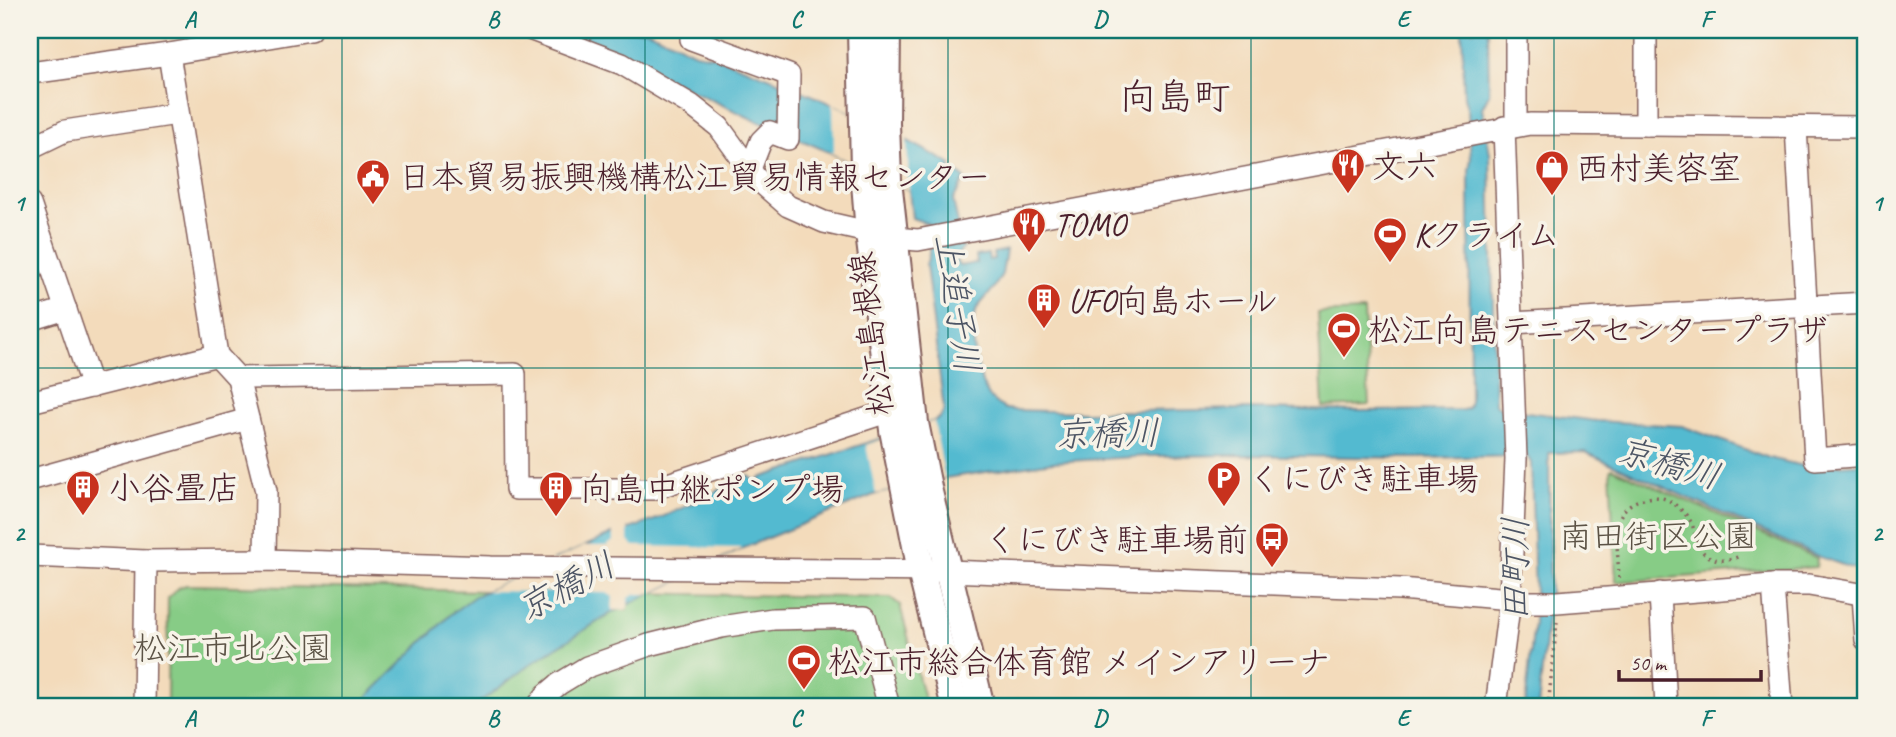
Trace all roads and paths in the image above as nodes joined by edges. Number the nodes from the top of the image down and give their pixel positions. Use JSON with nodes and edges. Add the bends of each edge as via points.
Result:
{"nodes":[{"id":1,"x":310,"y":30,"type":"edge"},
{"id":2,"x":533,"y":30,"type":"edge"},
{"id":3,"x":860,"y":30,"type":"edge"},
{"id":4,"x":887,"y":30,"type":"edge"},
{"id":5,"x":1516,"y":30,"type":"edge"},
{"id":6,"x":1646,"y":30,"type":"edge"},
{"id":7,"x":691,"y":39,"type":"dead end"},
{"id":8,"x":169,"y":54,"type":"junction"},
{"id":9,"x":30,"y":73,"type":"edge"},
{"id":10,"x":177,"y":114,"type":"junction"},
{"id":11,"x":1646,"y":125,"type":"junction"},
{"id":12,"x":1796,"y":127,"type":"junction"},
{"id":13,"x":1866,"y":127,"type":"edge"},
{"id":14,"x":1505,"y":128,"type":"junction"},
{"id":15,"x":30,"y":148,"type":"edge"},
{"id":16,"x":750,"y":169,"type":"junction"},
{"id":17,"x":876,"y":175,"type":"junction"},
{"id":18,"x":30,"y":204,"type":"edge"},
{"id":19,"x":35,"y":234,"type":"edge"},
{"id":20,"x":894,"y":237,"type":"junction"},
{"id":21,"x":1866,"y":303,"type":"edge"},
{"id":22,"x":1805,"y":306,"type":"junction"},
{"id":23,"x":66,"y":309,"type":"junction"},
{"id":24,"x":30,"y":320,"type":"edge"},
{"id":25,"x":1511,"y":323,"type":"junction"},
{"id":26,"x":218,"y":355,"type":"junction"},
{"id":27,"x":238,"y":377,"type":"junction"},
{"id":28,"x":92,"y":387,"type":"junction"},
{"id":29,"x":30,"y":402,"type":"edge"},
{"id":30,"x":248,"y":419,"type":"junction"},
{"id":31,"x":899,"y":421,"type":"junction"},
{"id":32,"x":1866,"y":455,"type":"edge"},
{"id":33,"x":30,"y":480,"type":"edge"},
{"id":34,"x":917,"y":494,"type":"junction"},
{"id":35,"x":30,"y":556,"type":"edge"},
{"id":36,"x":1740,"y":556,"type":"dead end"},
{"id":37,"x":146,"y":561,"type":"junction"},
{"id":38,"x":265,"y":561,"type":"junction"},
{"id":39,"x":921,"y":571,"type":"junction"},
{"id":40,"x":948,"y":571,"type":"junction"},
{"id":41,"x":1619,"y":583,"type":"dead end"},
{"id":42,"x":1773,"y":584,"type":"junction"},
{"id":43,"x":1660,"y":593,"type":"junction"},
{"id":44,"x":1864,"y":595,"type":"edge"},
{"id":45,"x":1519,"y":601,"type":"junction"},
{"id":46,"x":1555,"y":602,"type":"junction"},
{"id":47,"x":1866,"y":640,"type":"edge"},
{"id":48,"x":144,"y":707,"type":"edge"},
{"id":49,"x":537,"y":707,"type":"edge"},
{"id":50,"x":889,"y":707,"type":"edge"},
{"id":51,"x":955,"y":707,"type":"edge"},
{"id":52,"x":981,"y":707,"type":"edge"},
{"id":53,"x":1496,"y":707,"type":"edge"},
{"id":54,"x":1548,"y":707,"type":"edge"},
{"id":55,"x":1666,"y":707,"type":"edge"},
{"id":56,"x":1782,"y":707,"type":"edge"}],
"edges":[{"from":1,"to":8,"type":"street"},
{"from":2,"to":16,"type":"street","via":[[622,64],[691,104],[719,127]]},
{"from":3,"to":17,"type":"main road","name":"松江島根線","via":[[862,111]]},
{"from":4,"to":17,"type":"main road","name":"松江島根線","via":[[886,122]]},
{"from":5,"to":14,"type":"street"},
{"from":6,"to":11,"type":"street"},
{"from":7,"to":16,"type":"street","via":[[789,75],[788,139],[770,132],[761,141]]},
{"from":8,"to":9,"type":"street"},
{"from":8,"to":10,"type":"street"},
{"from":10,"to":15,"type":"street","via":[[65,131]]},
{"from":10,"to":26,"type":"street"},
{"from":11,"to":12,"type":"street"},
{"from":11,"to":14,"type":"street"},
{"from":12,"to":13,"type":"street"},
{"from":12,"to":22,"type":"street"},
{"from":14,"to":20,"type":"street","via":[[1005,222]]},
{"from":14,"to":25,"type":"street"},
{"from":16,"to":20,"type":"street","via":[[788,206],[824,222]]},
{"from":17,"to":20,"type":"main road","name":"松江島根線"},
{"from":18,"to":19,"type":"street"},
{"from":19,"to":23,"type":"street"},
{"from":20,"to":31,"type":"main road","name":"松江島根線"},
{"from":21,"to":22,"type":"street"},
{"from":22,"to":25,"type":"street"},
{"from":22,"to":32,"type":"street","via":[[1815,458]]},
{"from":23,"to":24,"type":"street"},
{"from":23,"to":28,"type":"street"},
{"from":25,"to":45,"type":"street"},
{"from":26,"to":27,"type":"street"},
{"from":26,"to":28,"type":"street"},
{"from":27,"to":30,"type":"street"},
{"from":27,"to":31,"type":"street","via":[[515,374],[516,489],[653,489]]},
{"from":28,"to":29,"type":"street"},
{"from":30,"to":33,"type":"street"},
{"from":30,"to":38,"type":"street","via":[[266,491]]},
{"from":31,"to":34,"type":"main road","name":"松江島根線"},
{"from":34,"to":39,"type":"main road","name":"松江島根線"},
{"from":34,"to":40,"type":"main road","name":"松江島根線"},
{"from":35,"to":37,"type":"street"},
{"from":36,"to":41,"type":"path","via":[[1725,561],[1708,556],[1690,521],[1674,504],[1663,498],[1642,499],[1627,507],[1618,521]]},
{"from":37,"to":38,"type":"street"},
{"from":37,"to":48,"type":"street"},
{"from":38,"to":39,"type":"street"},
{"from":39,"to":40,"type":"street"},
{"from":39,"to":51,"type":"main road","name":"松江島根線"},
{"from":40,"to":45,"type":"street","via":[[1401,589]]},
{"from":40,"to":52,"type":"main road","name":"松江島根線"},
{"from":42,"to":43,"type":"street"},
{"from":42,"to":44,"type":"street"},
{"from":42,"to":56,"type":"street"},
{"from":43,"to":46,"type":"street"},
{"from":43,"to":55,"type":"street"},
{"from":44,"to":47,"type":"street"},
{"from":45,"to":46,"type":"street"},
{"from":45,"to":53,"type":"street"},
{"from":46,"to":54,"type":"path","via":[[1556,642]]},
{"from":49,"to":50,"type":"street","via":[[559,684],[587,667],[649,645],[773,618],[865,617]]}]}
